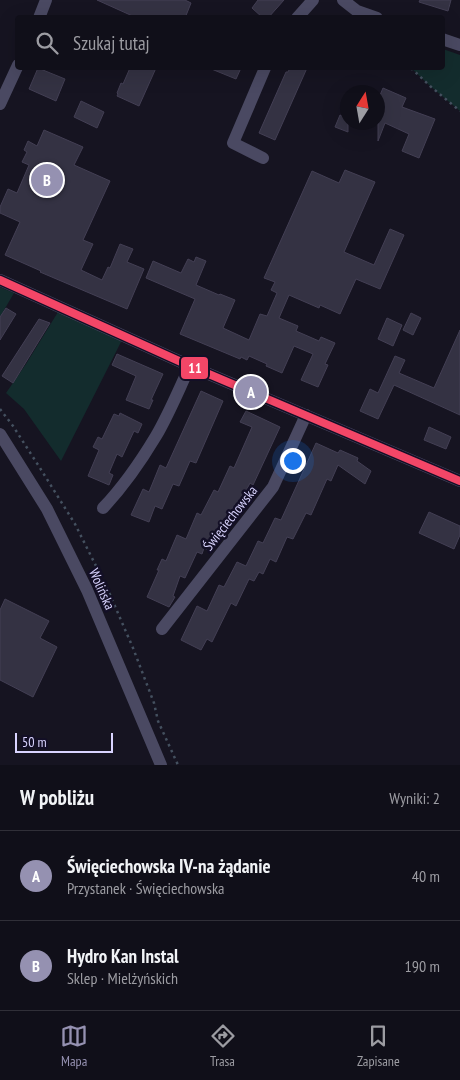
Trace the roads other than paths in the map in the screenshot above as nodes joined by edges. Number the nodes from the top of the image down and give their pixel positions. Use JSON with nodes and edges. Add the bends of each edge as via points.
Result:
{"nodes":[{"id":1,"x":46,"y":0,"type":"edge"},
{"id":2,"x":313,"y":0,"type":"edge"},
{"id":3,"x":343,"y":0,"type":"edge"},
{"id":4,"x":39,"y":15,"type":"edge"},
{"id":5,"x":300,"y":15,"type":"edge"},
{"id":6,"x":369,"y":15,"type":"edge"},
{"id":7,"x":445,"y":40,"type":"edge"},
{"id":8,"x":460,"y":45,"type":"edge"},
{"id":9,"x":16,"y":70,"type":"edge"},
{"id":10,"x":264,"y":70,"type":"edge"},
{"id":11,"x":0,"y":104,"type":"edge"},
{"id":12,"x":263,"y":158,"type":"dead end"},
{"id":13,"x":0,"y":280,"type":"edge"},
{"id":14,"x":190,"y":366,"type":"junction"},
{"id":15,"x":306,"y":415,"type":"junction"},
{"id":16,"x":0,"y":434,"type":"edge"},
{"id":17,"x":460,"y":482,"type":"edge"},
{"id":18,"x":103,"y":508,"type":"dead end"},
{"id":19,"x":162,"y":629,"type":"dead end"},
{"id":20,"x":160,"y":765,"type":"edge"}],
"edges":[{"from":1,"to":4,"type":"street"},
{"from":2,"to":5,"type":"street"},
{"from":3,"to":6,"type":"street"},
{"from":7,"to":8,"type":"street"},
{"from":9,"to":11,"type":"street"},
{"from":10,"to":12,"type":"street","via":[[233,143]]},
{"from":13,"to":14,"type":"street"},
{"from":14,"to":15,"type":"street"},
{"from":14,"to":18,"type":"street","via":[[157,435]]},
{"from":15,"to":17,"type":"street"},
{"from":15,"to":19,"type":"street","name":"Święciechowska","via":[[273,487]]},
{"from":16,"to":20,"type":"street","name":"Wolińska","via":[[47,509],[88,590]]}]}
